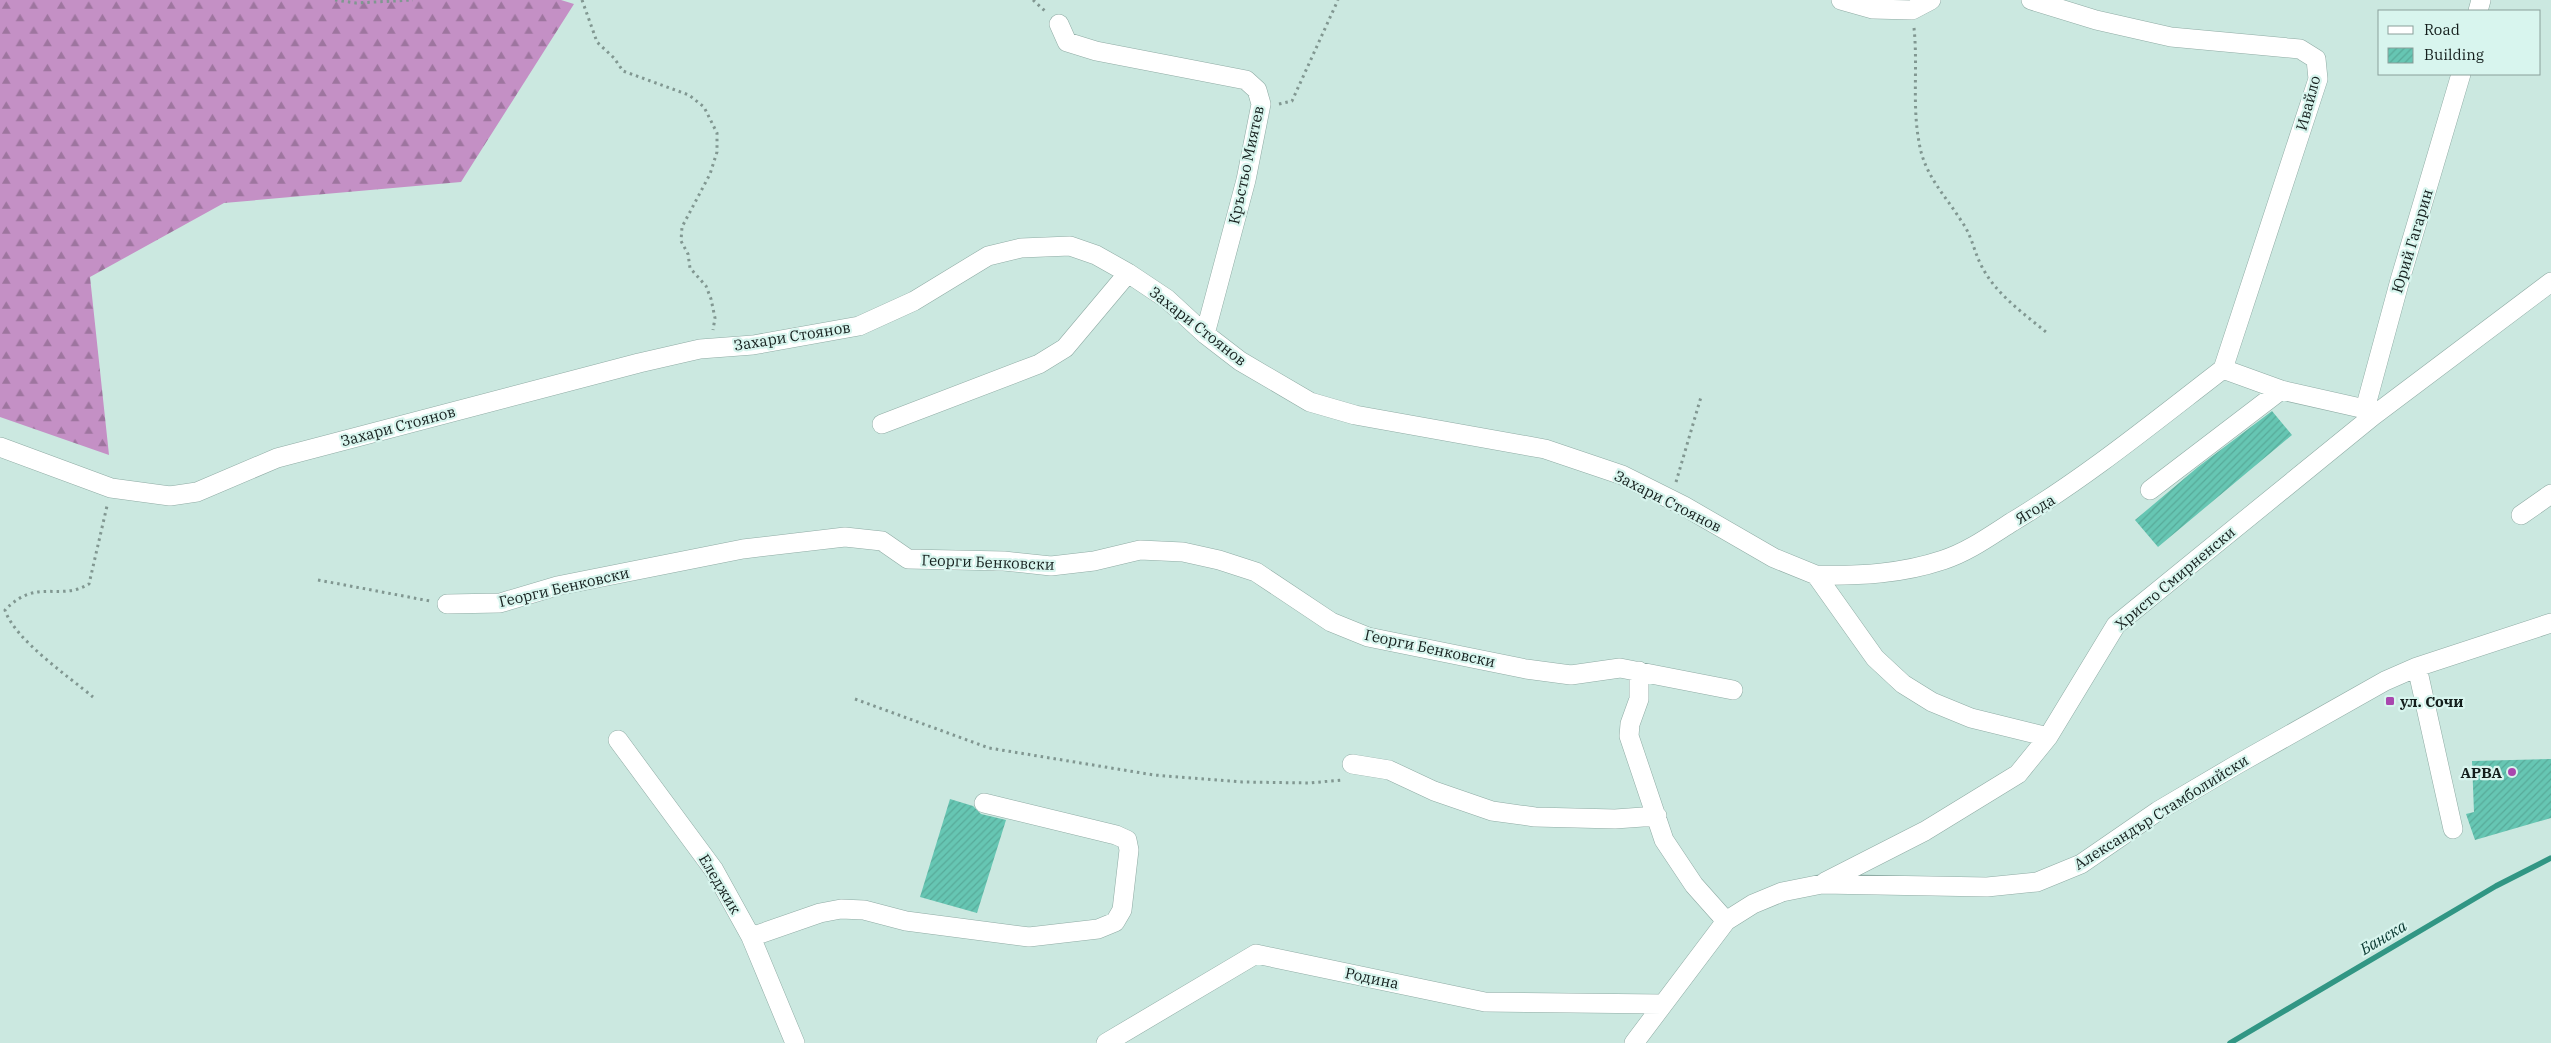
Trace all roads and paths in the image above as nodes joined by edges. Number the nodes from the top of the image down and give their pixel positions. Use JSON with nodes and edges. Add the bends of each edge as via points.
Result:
{"nodes":[{"id":1,"x":335,"y":0,"type":"edge"},
{"id":2,"x":413,"y":0,"type":"edge"},
{"id":3,"x":582,"y":0,"type":"edge"},
{"id":4,"x":1338,"y":0,"type":"edge"},
{"id":5,"x":1840,"y":0,"type":"edge"},
{"id":6,"x":1931,"y":0,"type":"edge"},
{"id":7,"x":2031,"y":0,"type":"edge"},
{"id":8,"x":1912,"y":10,"type":"junction"},
{"id":9,"x":1059,"y":24,"type":"dead end"},
{"id":10,"x":2461,"y":75,"type":"edge"},
{"id":11,"x":1261,"y":104,"type":"junction"},
{"id":12,"x":1128,"y":273,"type":"junction"},
{"id":13,"x":2551,"y":282,"type":"edge"},
{"id":14,"x":2046,"y":332,"type":"dead end"},
{"id":15,"x":1205,"y":334,"type":"junction"},
{"id":16,"x":711,"y":348,"type":"junction"},
{"id":17,"x":2223,"y":369,"type":"junction"},
{"id":18,"x":2282,"y":390,"type":"junction"},
{"id":19,"x":1701,"y":397,"type":"dead end"},
{"id":20,"x":2369,"y":412,"type":"junction"},
{"id":21,"x":882,"y":424,"type":"dead end"},
{"id":22,"x":0,"y":447,"type":"edge"},
{"id":23,"x":111,"y":488,"type":"junction"},
{"id":24,"x":2150,"y":490,"type":"dead end"},
{"id":25,"x":2551,"y":494,"type":"edge"},
{"id":26,"x":1671,"y":499,"type":"junction"},
{"id":27,"x":2521,"y":515,"type":"dead end"},
{"id":28,"x":1816,"y":575,"type":"junction"},
{"id":29,"x":318,"y":580,"type":"dead end"},
{"id":30,"x":447,"y":604,"type":"joint"},
{"id":31,"x":2551,"y":623,"type":"edge"},
{"id":32,"x":2417,"y":667,"type":"junction"},
{"id":33,"x":1639,"y":671,"type":"junction"},
{"id":34,"x":1734,"y":690,"type":"dead end"},
{"id":35,"x":93,"y":697,"type":"dead end"},
{"id":36,"x":855,"y":699,"type":"dead end"},
{"id":37,"x":2048,"y":737,"type":"junction"},
{"id":38,"x":618,"y":740,"type":"dead end"},
{"id":39,"x":1352,"y":764,"type":"dead end"},
{"id":40,"x":1376,"y":768,"type":"junction"},
{"id":41,"x":984,"y":802,"type":"dead end"},
{"id":42,"x":1657,"y":816,"type":"junction"},
{"id":43,"x":2453,"y":829,"type":"dead end"},
{"id":44,"x":1822,"y":884,"type":"junction"},
{"id":45,"x":1726,"y":921,"type":"junction"},
{"id":46,"x":751,"y":937,"type":"junction"},
{"id":47,"x":1662,"y":1004,"type":"junction"},
{"id":48,"x":795,"y":1043,"type":"edge"},
{"id":49,"x":1106,"y":1043,"type":"edge"},
{"id":50,"x":1634,"y":1043,"type":"edge"}],
"edges":[{"from":1,"to":2,"type":"path","via":[[356,3]]},
{"from":3,"to":16,"type":"path","via":[[597,42],[623,71],[689,96],[704,107],[717,134],[717,152],[710,174],[682,227],[680,241],[688,254],[690,268],[706,286],[711,299],[715,318]]},
{"from":4,"to":11,"type":"path","via":[[1292,101]]},
{"from":5,"to":8,"type":"street","via":[[1873,8]]},
{"from":6,"to":8,"type":"street"},
{"from":7,"to":17,"type":"street","name":"Ивайло","via":[[2096,20],[2171,37],[2300,49],[2316,59],[2318,79]]},
{"from":8,"to":14,"type":"path","via":[[1919,142],[1925,165],[1970,234],[1982,269],[2004,297]]},
{"from":9,"to":11,"type":"street","name":"Кръстьо Миятев","via":[[1068,42],[1096,51],[1246,80],[1257,90]]},
{"from":10,"to":20,"type":"street","name":"Юрий Гагарин","via":[[2400,280]]},
{"from":11,"to":15,"type":"street","name":"Кръстьо Миятев","via":[[1246,180]]},
{"from":12,"to":15,"type":"street","name":"Захари Стоянов","via":[[1167,299]]},
{"from":12,"to":16,"type":"street","name":"Захари Стоянов","via":[[1070,246],[1021,248],[988,256],[914,301],[859,326],[753,346]]},
{"from":12,"to":21,"type":"street","via":[[1066,348],[1039,364]]},
{"from":13,"to":20,"type":"street","name":"Христо Смирненски"},
{"from":15,"to":26,"type":"street","name":"Захари Стоянов","via":[[1240,362],[1310,402],[1355,415],[1545,449],[1622,475]]},
{"from":16,"to":23,"type":"street","name":"Захари Стоянов","via":[[638,363],[277,458],[196,492],[170,496]]},
{"from":17,"to":18,"type":"street"},
{"from":17,"to":28,"type":"street","name":"Ягода","via":[[2062,492],[1970,548],[1944,560],[1900,571],[1859,576]]},
{"from":18,"to":20,"type":"street"},
{"from":18,"to":24,"type":"street"},
{"from":19,"to":26,"type":"path"},
{"from":20,"to":37,"type":"street","name":"Христо Смирненски","via":[[2116,625]]},
{"from":22,"to":23,"type":"street","name":"Захари Стоянов"},
{"from":23,"to":35,"type":"path","via":[[89,584],[77,592],[31,592],[5,610],[20,634]]},
{"from":25,"to":27,"type":"street"},
{"from":26,"to":28,"type":"street","name":"Захари Стоянов","via":[[1774,558]]},
{"from":28,"to":37,"type":"street","via":[[1875,658],[1903,684],[1932,702],[1971,718]]},
{"from":29,"to":30,"type":"path"},
{"from":30,"to":33,"type":"street","name":"Георги Бенковски","via":[[500,604],[557,586],[743,549],[845,537],[882,541],[908,559],[1051,566],[1094,561],[1140,550],[1183,552],[1256,572],[1331,622],[1368,637],[1571,675],[1620,668]]},
{"from":31,"to":32,"type":"street","name":"Александър Стамболийски"},
{"from":32,"to":43,"type":"street"},
{"from":32,"to":44,"type":"street","name":"Александър Стамболийски","via":[[2385,681],[2244,760],[2158,811],[2081,864],[2037,882],[1987,887]]},
{"from":33,"to":34,"type":"street","name":"Георги Бенковски"},
{"from":33,"to":42,"type":"street","via":[[1639,699],[1630,724],[1630,736]]},
{"from":36,"to":40,"type":"path","via":[[989,748],[1154,775],[1310,783],[1351,778]]},
{"from":37,"to":44,"type":"street","name":"Христо Смирненски","via":[[2018,774],[1925,831]]},
{"from":38,"to":46,"type":"street","name":"Еледжик","via":[[714,870]]},
{"from":39,"to":40,"type":"street"},
{"from":40,"to":42,"type":"street","via":[[1492,811],[1535,817],[1615,819]]},
{"from":41,"to":46,"type":"street","via":[[1127,840],[1129,850],[1122,910],[1115,922],[1098,929],[1029,937],[841,909]]},
{"from":42,"to":45,"type":"street","via":[[1664,840],[1694,885]]},
{"from":44,"to":45,"type":"street","name":"Александър Стамболийски","via":[[1782,892],[1753,904]]},
{"from":45,"to":47,"type":"street","name":"Александър Стамболийски"},
{"from":46,"to":48,"type":"street","name":"Еледжик"},
{"from":47,"to":49,"type":"street","name":"Родина","via":[[1485,1002],[1256,954]]},
{"from":47,"to":50,"type":"street","name":"Александър Стамболийски"}]}
